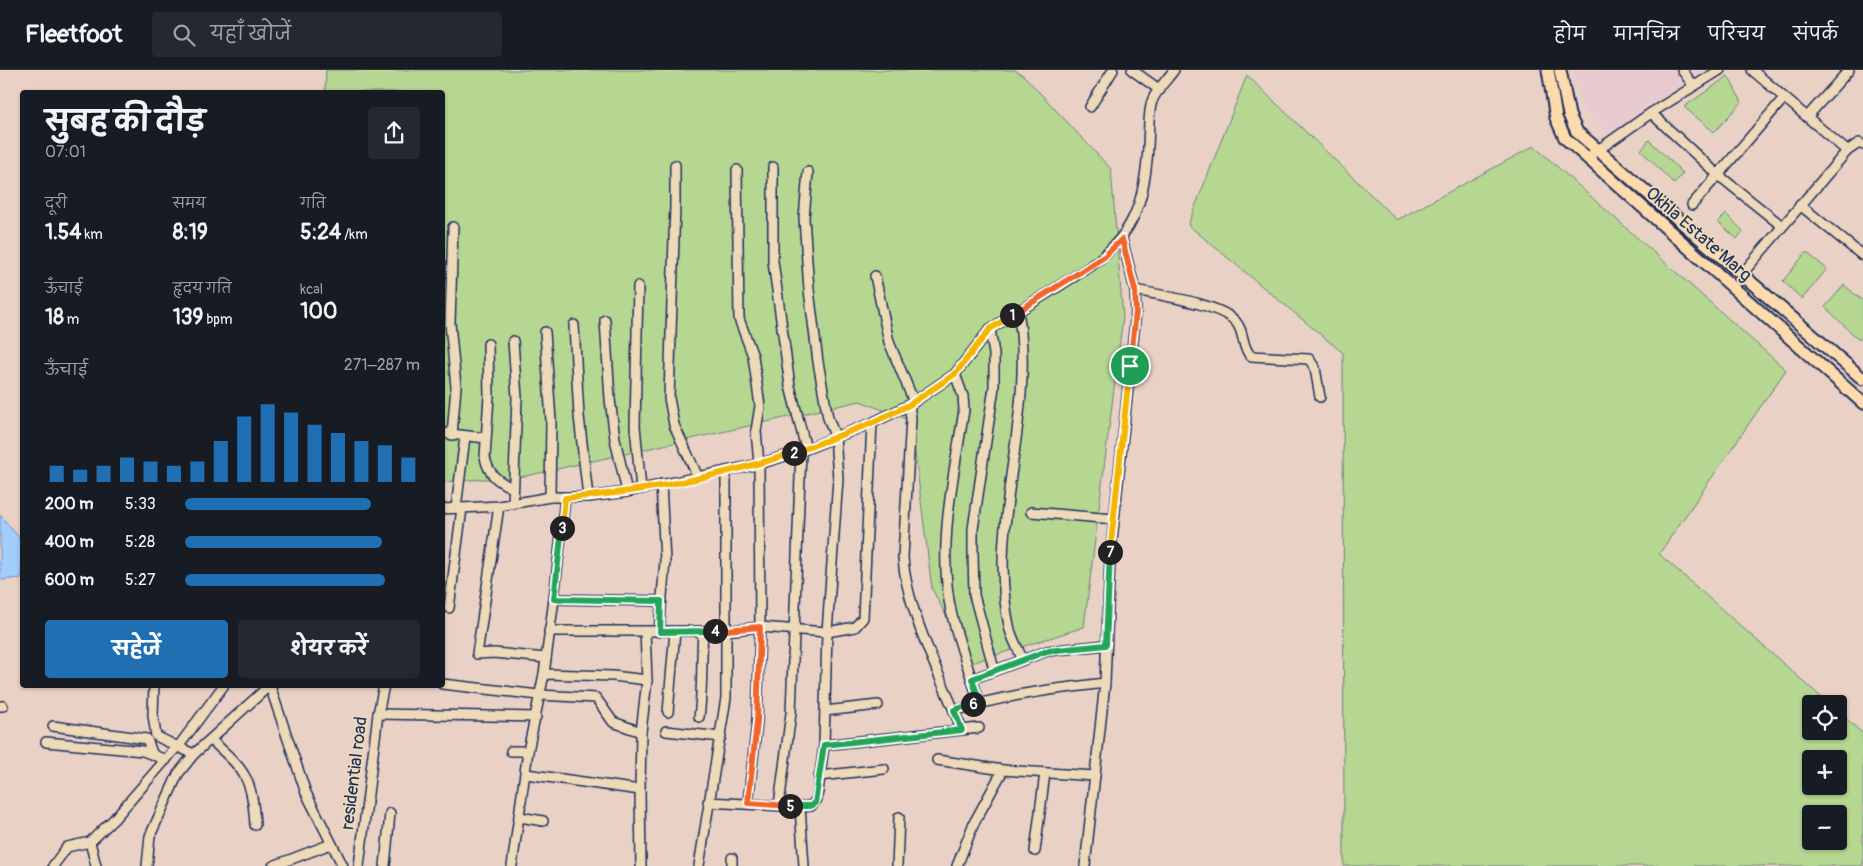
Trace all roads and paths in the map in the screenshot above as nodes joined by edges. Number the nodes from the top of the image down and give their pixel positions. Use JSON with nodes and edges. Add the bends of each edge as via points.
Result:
{"nodes":[{"id":1,"x":1113,"y":70,"type":"edge"},
{"id":2,"x":1132,"y":70,"type":"edge"},
{"id":3,"x":1174,"y":70,"type":"edge"},
{"id":4,"x":1548,"y":70,"type":"edge"},
{"id":5,"x":1560,"y":70,"type":"edge"},
{"id":6,"x":1682,"y":70,"type":"edge"},
{"id":7,"x":1720,"y":70,"type":"edge"},
{"id":8,"x":1752,"y":70,"type":"edge"},
{"id":9,"x":1849,"y":70,"type":"edge"},
{"id":10,"x":1693,"y":85,"type":"junction"},
{"id":11,"x":1160,"y":90,"type":"junction"},
{"id":12,"x":1784,"y":98,"type":"junction"},
{"id":13,"x":1090,"y":107,"type":"dead end"},
{"id":14,"x":1650,"y":113,"type":"junction"},
{"id":15,"x":1807,"y":117,"type":"junction"},
{"id":16,"x":1863,"y":145,"type":"edge"},
{"id":17,"x":1597,"y":149,"type":"junction"},
{"id":18,"x":1847,"y":151,"type":"junction"},
{"id":19,"x":1588,"y":157,"type":"junction"},
{"id":20,"x":674,"y":165,"type":"dead end"},
{"id":21,"x":773,"y":167,"type":"dead end"},
{"id":22,"x":738,"y":170,"type":"dead end"},
{"id":23,"x":808,"y":172,"type":"dead end"},
{"id":24,"x":1717,"y":174,"type":"junction"},
{"id":25,"x":1692,"y":205,"type":"dead end"},
{"id":26,"x":1800,"y":205,"type":"junction"},
{"id":27,"x":1782,"y":226,"type":"junction"},
{"id":28,"x":453,"y":227,"type":"dead end"},
{"id":29,"x":1122,"y":239,"type":"junction"},
{"id":30,"x":1863,"y":256,"type":"edge"},
{"id":31,"x":1742,"y":274,"type":"junction"},
{"id":32,"x":875,"y":276,"type":"dead end"},
{"id":33,"x":638,"y":286,"type":"dead end"},
{"id":34,"x":1135,"y":290,"type":"junction"},
{"id":35,"x":1018,"y":311,"type":"junction"},
{"id":36,"x":606,"y":320,"type":"dead end"},
{"id":37,"x":574,"y":325,"type":"dead end"},
{"id":38,"x":990,"y":329,"type":"junction"},
{"id":39,"x":545,"y":332,"type":"dead end"},
{"id":40,"x":513,"y":341,"type":"dead end"},
{"id":41,"x":488,"y":344,"type":"dead end"},
{"id":42,"x":955,"y":374,"type":"junction"},
{"id":43,"x":1863,"y":379,"type":"edge"},
{"id":44,"x":1320,"y":397,"type":"dead end"},
{"id":45,"x":1863,"y":402,"type":"edge"},
{"id":46,"x":911,"y":404,"type":"junction"},
{"id":47,"x":872,"y":423,"type":"junction"},
{"id":48,"x":445,"y":434,"type":"edge"},
{"id":49,"x":452,"y":436,"type":"junction"},
{"id":50,"x":835,"y":436,"type":"junction"},
{"id":51,"x":465,"y":437,"type":"junction"},
{"id":52,"x":486,"y":438,"type":"junction"},
{"id":53,"x":804,"y":450,"type":"junction"},
{"id":54,"x":759,"y":464,"type":"junction"},
{"id":55,"x":726,"y":471,"type":"junction"},
{"id":56,"x":698,"y":477,"type":"junction"},
{"id":57,"x":661,"y":484,"type":"junction"},
{"id":58,"x":513,"y":488,"type":"junction"},
{"id":59,"x":641,"y":489,"type":"junction"},
{"id":60,"x":627,"y":492,"type":"junction"},
{"id":61,"x":550,"y":497,"type":"junction"},
{"id":62,"x":588,"y":497,"type":"junction"},
{"id":63,"x":565,"y":498,"type":"junction"},
{"id":64,"x":513,"y":504,"type":"junction"},
{"id":65,"x":499,"y":506,"type":"junction"},
{"id":66,"x":459,"y":508,"type":"junction"},
{"id":67,"x":445,"y":509,"type":"edge"},
{"id":68,"x":1031,"y":512,"type":"dead end"},
{"id":69,"x":1114,"y":519,"type":"junction"},
{"id":70,"x":554,"y":599,"type":"junction"},
{"id":71,"x":661,"y":601,"type":"junction"},
{"id":72,"x":449,"y":608,"type":"dead end"},
{"id":73,"x":760,"y":627,"type":"junction"},
{"id":74,"x":793,"y":629,"type":"junction"},
{"id":75,"x":645,"y":631,"type":"junction"},
{"id":76,"x":703,"y":631,"type":"junction"},
{"id":77,"x":725,"y":631,"type":"junction"},
{"id":78,"x":548,"y":632,"type":"junction"},
{"id":79,"x":660,"y":632,"type":"junction"},
{"id":80,"x":675,"y":632,"type":"junction"},
{"id":81,"x":827,"y":632,"type":"junction"},
{"id":82,"x":1106,"y":645,"type":"junction"},
{"id":83,"x":546,"y":658,"type":"junction"},
{"id":84,"x":1022,"y":658,"type":"junction"},
{"id":85,"x":994,"y":669,"type":"junction"},
{"id":86,"x":544,"y":674,"type":"junction"},
{"id":87,"x":972,"y":679,"type":"junction"},
{"id":88,"x":647,"y":680,"type":"junction"},
{"id":89,"x":1105,"y":683,"type":"junction"},
{"id":90,"x":445,"y":684,"type":"edge"},
{"id":91,"x":154,"y":688,"type":"edge"},
{"id":92,"x":222,"y":688,"type":"edge"},
{"id":93,"x":267,"y":688,"type":"edge"},
{"id":94,"x":271,"y":688,"type":"edge"},
{"id":95,"x":383,"y":688,"type":"edge"},
{"id":96,"x":539,"y":695,"type":"junction"},
{"id":97,"x":980,"y":702,"type":"junction"},
{"id":98,"x":878,"y":705,"type":"dead end"},
{"id":99,"x":954,"y":710,"type":"junction"},
{"id":100,"x":826,"y":711,"type":"junction"},
{"id":101,"x":668,"y":712,"type":"dead end"},
{"id":102,"x":378,"y":714,"type":"junction"},
{"id":103,"x":536,"y":717,"type":"junction"},
{"id":104,"x":699,"y":717,"type":"dead end"},
{"id":105,"x":53,"y":726,"type":"dead end"},
{"id":106,"x":980,"y":728,"type":"dead end"},
{"id":107,"x":962,"y":730,"type":"junction"},
{"id":108,"x":666,"y":731,"type":"dead end"},
{"id":109,"x":641,"y":732,"type":"junction"},
{"id":110,"x":721,"y":737,"type":"junction"},
{"id":111,"x":212,"y":740,"type":"junction"},
{"id":112,"x":46,"y":742,"type":"dead end"},
{"id":113,"x":824,"y":745,"type":"junction"},
{"id":114,"x":178,"y":747,"type":"junction"},
{"id":115,"x":511,"y":751,"type":"dead end"},
{"id":116,"x":528,"y":751,"type":"junction"},
{"id":117,"x":152,"y":753,"type":"junction"},
{"id":118,"x":194,"y":754,"type":"junction"},
{"id":119,"x":166,"y":760,"type":"junction"},
{"id":120,"x":937,"y":760,"type":"dead end"},
{"id":121,"x":884,"y":770,"type":"dead end"},
{"id":122,"x":1004,"y":770,"type":"junction"},
{"id":123,"x":1045,"y":773,"type":"junction"},
{"id":124,"x":526,"y":774,"type":"junction"},
{"id":125,"x":819,"y":776,"type":"junction"},
{"id":126,"x":1095,"y":776,"type":"junction"},
{"id":127,"x":640,"y":790,"type":"junction"},
{"id":128,"x":708,"y":802,"type":"junction"},
{"id":129,"x":748,"y":803,"type":"junction"},
{"id":130,"x":778,"y":805,"type":"junction"},
{"id":131,"x":800,"y":807,"type":"junction"},
{"id":132,"x":390,"y":813,"type":"dead end"},
{"id":133,"x":899,"y":816,"type":"dead end"},
{"id":134,"x":520,"y":817,"type":"junction"},
{"id":135,"x":543,"y":821,"type":"dead end"},
{"id":136,"x":255,"y":825,"type":"dead end"},
{"id":137,"x":90,"y":842,"type":"junction"},
{"id":138,"x":331,"y":844,"type":"junction"},
{"id":139,"x":1035,"y":851,"type":"dead end"},
{"id":140,"x":53,"y":866,"type":"edge"},
{"id":141,"x":96,"y":866,"type":"edge"},
{"id":142,"x":147,"y":866,"type":"edge"},
{"id":143,"x":273,"y":866,"type":"edge"},
{"id":144,"x":342,"y":866,"type":"edge"},
{"id":145,"x":359,"y":866,"type":"edge"},
{"id":146,"x":385,"y":866,"type":"edge"},
{"id":147,"x":512,"y":866,"type":"edge"},
{"id":148,"x":641,"y":866,"type":"edge"},
{"id":149,"x":699,"y":866,"type":"edge"},
{"id":150,"x":804,"y":866,"type":"edge"},
{"id":151,"x":897,"y":866,"type":"edge"},
{"id":152,"x":957,"y":866,"type":"edge"},
{"id":153,"x":1085,"y":866,"type":"edge"}],
"edges":[{"from":1,"to":13,"type":"street"},
{"from":2,"to":11,"type":"street"},
{"from":3,"to":11,"type":"street"},
{"from":4,"to":19,"type":"main road","name":"Okhla Estate Marg","via":[[1556,118],[1565,138]]},
{"from":5,"to":17,"type":"main road","name":"Okhla Estate Marg","via":[[1569,115],[1577,132]]},
{"from":6,"to":10,"type":"street"},
{"from":7,"to":10,"type":"street"},
{"from":8,"to":12,"type":"street"},
{"from":9,"to":15,"type":"street"},
{"from":10,"to":14,"type":"street"},
{"from":11,"to":29,"type":"street","via":[[1151,103],[1146,179],[1135,218]]},
{"from":12,"to":15,"type":"street"},
{"from":12,"to":24,"type":"street"},
{"from":14,"to":17,"type":"street"},
{"from":14,"to":24,"type":"street"},
{"from":15,"to":18,"type":"street"},
{"from":16,"to":18,"type":"street","via":[[1859,142]]},
{"from":17,"to":19,"type":"street"},
{"from":17,"to":31,"type":"main road","name":"Okhla Estate Marg"},
{"from":18,"to":26,"type":"street"},
{"from":19,"to":45,"type":"main road","name":"Okhla Estate Marg"},
{"from":20,"to":56,"type":"street","via":[[676,206],[669,398],[674,425]]},
{"from":21,"to":53,"type":"street","via":[[774,271],[790,386]]},
{"from":22,"to":54,"type":"street","via":[[739,319],[753,356],[759,392],[756,440]]},
{"from":23,"to":50,"type":"street","via":[[804,218],[809,290],[818,362],[828,418]]},
{"from":24,"to":25,"type":"street"},
{"from":24,"to":27,"type":"street"},
{"from":26,"to":27,"type":"street"},
{"from":26,"to":30,"type":"street"},
{"from":27,"to":31,"type":"street"},
{"from":28,"to":49,"type":"street","via":[[450,323],[456,388]]},
{"from":29,"to":34,"type":"street"},
{"from":29,"to":35,"type":"street","via":[[1104,257]]},
{"from":31,"to":43,"type":"main road","name":"Okhla Estate Marg"},
{"from":32,"to":46,"type":"street","via":[[889,342]]},
{"from":33,"to":59,"type":"street","via":[[635,426]]},
{"from":34,"to":44,"type":"street","via":[[1190,302],[1232,317],[1241,329],[1244,346],[1251,356],[1309,359],[1315,368]]},
{"from":34,"to":69,"type":"street","via":[[1136,312]]},
{"from":35,"to":38,"type":"street"},
{"from":35,"to":84,"type":"street","via":[[1022,375],[1004,574],[1011,631]]},
{"from":36,"to":60,"type":"street","via":[[610,399]]},
{"from":37,"to":62,"type":"street"},
{"from":38,"to":42,"type":"street"},
{"from":38,"to":85,"type":"street","via":[[994,388],[973,529],[973,554],[974,595]]},
{"from":39,"to":61,"type":"street","via":[[551,420]]},
{"from":40,"to":58,"type":"street","via":[[517,398]]},
{"from":41,"to":52,"type":"street"},
{"from":42,"to":46,"type":"street"},
{"from":42,"to":87,"type":"street","via":[[964,410],[949,506],[946,574],[951,612]]},
{"from":46,"to":47,"type":"street"},
{"from":46,"to":99,"type":"street","via":[[904,574],[914,609]]},
{"from":47,"to":50,"type":"street"},
{"from":47,"to":81,"type":"street","via":[[863,618],[855,627]]},
{"from":48,"to":49,"type":"street"},
{"from":49,"to":51,"type":"street"},
{"from":50,"to":53,"type":"street"},
{"from":50,"to":81,"type":"street","via":[[838,479]]},
{"from":51,"to":52,"type":"street"},
{"from":51,"to":66,"type":"street"},
{"from":52,"to":58,"type":"street","via":[[485,457],[489,471],[501,483]]},
{"from":53,"to":54,"type":"street"},
{"from":53,"to":74,"type":"street"},
{"from":54,"to":55,"type":"street"},
{"from":54,"to":73,"type":"street"},
{"from":55,"to":56,"type":"street"},
{"from":55,"to":77,"type":"street"},
{"from":56,"to":57,"type":"street"},
{"from":57,"to":59,"type":"street"},
{"from":57,"to":71,"type":"street","via":[[665,561]]},
{"from":58,"to":64,"type":"street"},
{"from":59,"to":60,"type":"street"},
{"from":60,"to":62,"type":"street"},
{"from":61,"to":63,"type":"street"},
{"from":61,"to":64,"type":"street"},
{"from":62,"to":63,"type":"street"},
{"from":63,"to":70,"type":"street"},
{"from":64,"to":65,"type":"street"},
{"from":65,"to":66,"type":"street"},
{"from":65,"to":83,"type":"street","via":[[477,654]]},
{"from":66,"to":67,"type":"street"},
{"from":66,"to":72,"type":"street"},
{"from":68,"to":69,"type":"street"},
{"from":69,"to":82,"type":"street"},
{"from":70,"to":71,"type":"street"},
{"from":70,"to":78,"type":"street"},
{"from":71,"to":79,"type":"street"},
{"from":73,"to":74,"type":"street"},
{"from":73,"to":77,"type":"street"},
{"from":73,"to":129,"type":"street","via":[[757,722]]},
{"from":74,"to":81,"type":"street"},
{"from":74,"to":130,"type":"street","via":[[791,712]]},
{"from":75,"to":78,"type":"street"},
{"from":75,"to":79,"type":"street"},
{"from":75,"to":88,"type":"street"},
{"from":76,"to":77,"type":"street"},
{"from":76,"to":80,"type":"street"},
{"from":76,"to":104,"type":"street","via":[[703,686]]},
{"from":77,"to":110,"type":"street","via":[[726,698]]},
{"from":78,"to":83,"type":"street"},
{"from":79,"to":80,"type":"street"},
{"from":80,"to":101,"type":"street"},
{"from":81,"to":100,"type":"street"},
{"from":82,"to":84,"type":"street","via":[[1047,651]]},
{"from":82,"to":89,"type":"street"},
{"from":83,"to":86,"type":"street"},
{"from":84,"to":85,"type":"street"},
{"from":85,"to":87,"type":"street"},
{"from":86,"to":88,"type":"street"},
{"from":86,"to":96,"type":"street"},
{"from":87,"to":97,"type":"street"},
{"from":88,"to":109,"type":"street"},
{"from":89,"to":97,"type":"street","via":[[1029,692]]},
{"from":89,"to":126,"type":"street"},
{"from":90,"to":96,"type":"street"},
{"from":91,"to":114,"type":"street","via":[[156,736]]},
{"from":92,"to":114,"type":"street"},
{"from":93,"to":111,"type":"street"},
{"from":94,"to":138,"type":"street","via":[[306,793]]},
{"from":95,"to":102,"type":"street","name":"residential road"},
{"from":96,"to":103,"type":"street"},
{"from":96,"to":109,"type":"street","via":[[596,698],[613,722]]},
{"from":97,"to":99,"type":"street"},
{"from":98,"to":100,"type":"street"},
{"from":99,"to":107,"type":"street"},
{"from":100,"to":113,"type":"street"},
{"from":102,"to":103,"type":"street"},
{"from":102,"to":145,"type":"street","name":"residential road"},
{"from":103,"to":116,"type":"street"},
{"from":105,"to":117,"type":"street","via":[[147,739]]},
{"from":106,"to":107,"type":"street"},
{"from":107,"to":113,"type":"street"},
{"from":108,"to":110,"type":"street"},
{"from":109,"to":127,"type":"street"},
{"from":110,"to":128,"type":"street"},
{"from":111,"to":118,"type":"street"},
{"from":111,"to":136,"type":"street","via":[[247,777],[253,795]]},
{"from":112,"to":117,"type":"street"},
{"from":113,"to":125,"type":"street"},
{"from":114,"to":118,"type":"street"},
{"from":114,"to":119,"type":"street"},
{"from":115,"to":116,"type":"street"},
{"from":116,"to":124,"type":"street"},
{"from":117,"to":119,"type":"street"},
{"from":118,"to":142,"type":"street","via":[[178,774],[150,836]]},
{"from":119,"to":137,"type":"street"},
{"from":120,"to":122,"type":"street"},
{"from":121,"to":125,"type":"street"},
{"from":122,"to":123,"type":"street"},
{"from":122,"to":152,"type":"street","via":[[974,823]]},
{"from":123,"to":126,"type":"street"},
{"from":123,"to":139,"type":"street"},
{"from":124,"to":127,"type":"street"},
{"from":124,"to":134,"type":"street"},
{"from":125,"to":131,"type":"street","via":[[815,803]]},
{"from":126,"to":153,"type":"street"},
{"from":127,"to":148,"type":"street"},
{"from":128,"to":129,"type":"street"},
{"from":128,"to":149,"type":"street"},
{"from":129,"to":130,"type":"street"},
{"from":130,"to":131,"type":"street"},
{"from":131,"to":150,"type":"street"},
{"from":132,"to":146,"type":"street"},
{"from":133,"to":151,"type":"street"},
{"from":134,"to":135,"type":"street"},
{"from":134,"to":147,"type":"street"},
{"from":137,"to":140,"type":"street","via":[[67,847]]},
{"from":137,"to":141,"type":"street"},
{"from":138,"to":143,"type":"street"},
{"from":138,"to":144,"type":"street"}]}
